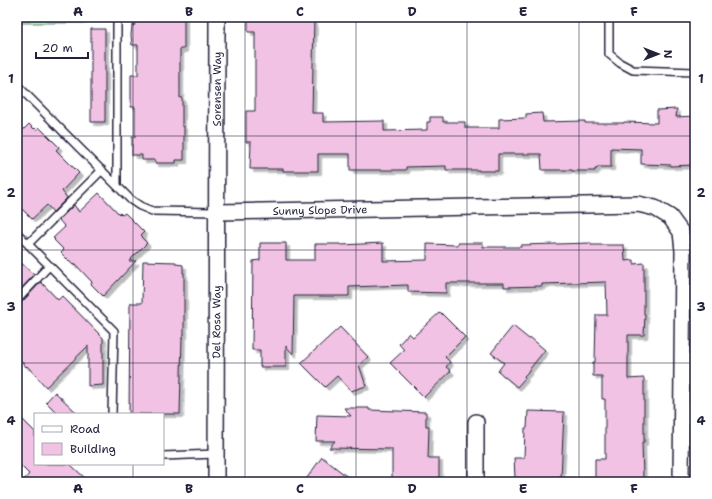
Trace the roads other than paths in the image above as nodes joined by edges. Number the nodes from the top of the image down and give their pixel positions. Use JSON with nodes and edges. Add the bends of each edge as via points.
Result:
{"nodes":[{"id":1,"x":117,"y":17,"type":"edge"},
{"id":2,"x":217,"y":17,"type":"edge"},
{"id":3,"x":609,"y":17,"type":"edge"},
{"id":4,"x":695,"y":72,"type":"edge"},
{"id":5,"x":17,"y":85,"type":"edge"},
{"id":6,"x":216,"y":161,"type":"joint"},
{"id":7,"x":102,"y":170,"type":"junction"},
{"id":8,"x":117,"y":185,"type":"junction"},
{"id":9,"x":216,"y":212,"type":"junction"},
{"id":10,"x":17,"y":233,"type":"edge"},
{"id":11,"x":28,"y":244,"type":"junction"},
{"id":12,"x":50,"y":266,"type":"junction"},
{"id":13,"x":17,"y":300,"type":"edge"},
{"id":14,"x":112,"y":413,"type":"edge"},
{"id":15,"x":476,"y":422,"type":"dead end"},
{"id":16,"x":216,"y":454,"type":"junction"},
{"id":17,"x":164,"y":456,"type":"edge"},
{"id":18,"x":216,"y":482,"type":"edge"},
{"id":19,"x":476,"y":482,"type":"edge"},
{"id":20,"x":680,"y":482,"type":"edge"}],
"edges":[{"from":1,"to":8,"type":"lane"},
{"from":2,"to":6,"type":"street","name":"Sorensen Way"},
{"from":3,"to":4,"type":"lane","via":[[609,54],[620,63],[633,70]]},
{"from":5,"to":7,"type":"lane","name":"Sunny Slope Drive"},
{"from":6,"to":9,"type":"street","name":"Del Rosa Way"},
{"from":7,"to":8,"type":"lane","name":"Sunny Slope Drive"},
{"from":7,"to":11,"type":"lane"},
{"from":8,"to":9,"type":"lane","name":"Sunny Slope Drive","via":[[131,200],[152,211]]},
{"from":9,"to":16,"type":"street","name":"Del Rosa Way"},
{"from":9,"to":20,"type":"street","name":"Sunny Slope Drive","via":[[638,204],[655,208],[670,217],[681,232],[683,251]]},
{"from":10,"to":11,"type":"lane"},
{"from":11,"to":12,"type":"lane"},
{"from":12,"to":13,"type":"lane"},
{"from":12,"to":14,"type":"lane","via":[[114,331]]},
{"from":15,"to":19,"type":"street"},
{"from":16,"to":17,"type":"lane"},
{"from":16,"to":18,"type":"street","name":"Del Rosa Way"}]}
